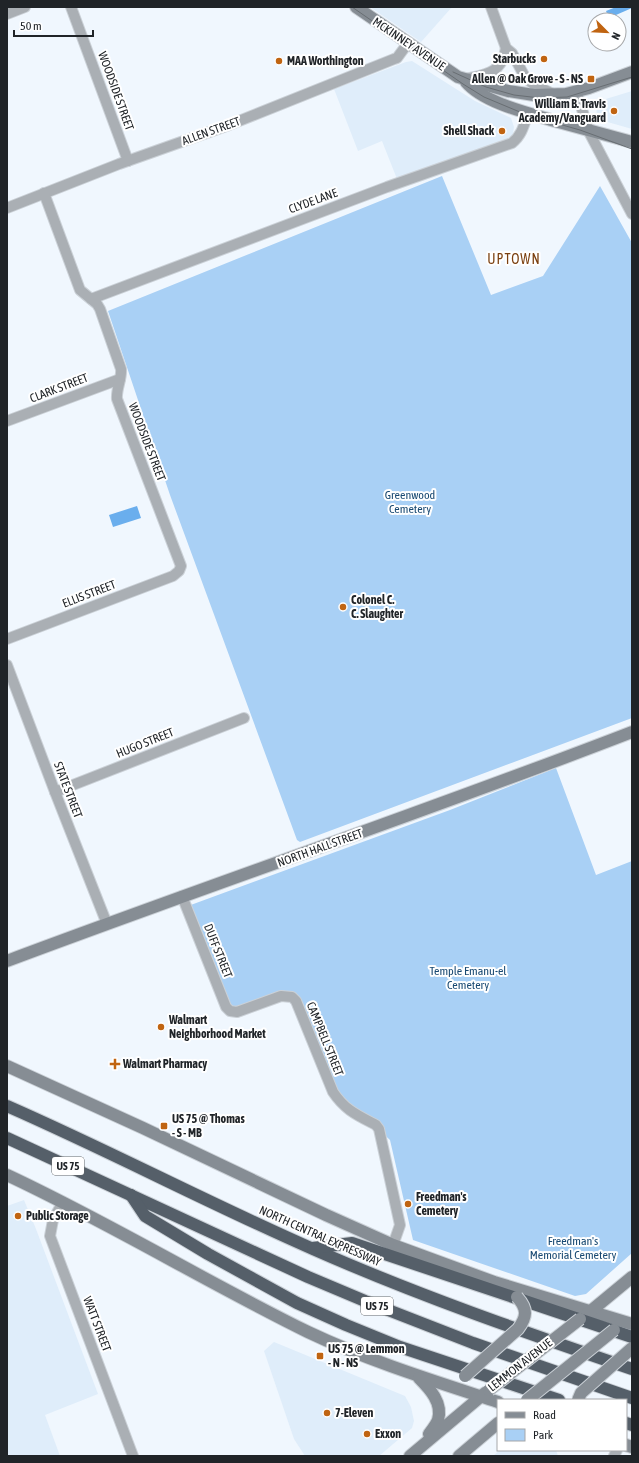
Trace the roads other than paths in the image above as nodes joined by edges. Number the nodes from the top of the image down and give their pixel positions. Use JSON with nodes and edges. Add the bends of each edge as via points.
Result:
{"nodes":[{"id":1,"x":25,"y":7,"type":"edge"},
{"id":2,"x":71,"y":7,"type":"edge"},
{"id":3,"x":356,"y":7,"type":"edge"},
{"id":4,"x":491,"y":7,"type":"edge"},
{"id":5,"x":7,"y":14,"type":"edge"},
{"id":6,"x":408,"y":43,"type":"junction"},
{"id":7,"x":506,"y":48,"type":"junction"},
{"id":8,"x":632,"y":72,"type":"edge"},
{"id":9,"x":464,"y":80,"type":"junction"},
{"id":10,"x":576,"y":92,"type":"junction"},
{"id":11,"x":555,"y":94,"type":"junction"},
{"id":12,"x":528,"y":113,"type":"junction"},
{"id":13,"x":589,"y":131,"type":"junction"},
{"id":14,"x":632,"y":142,"type":"edge"},
{"id":15,"x":128,"y":161,"type":"junction"},
{"id":16,"x":44,"y":193,"type":"junction"},
{"id":17,"x":7,"y":208,"type":"edge"},
{"id":18,"x":632,"y":214,"type":"edge"},
{"id":19,"x":91,"y":299,"type":"junction"},
{"id":20,"x":120,"y":379,"type":"junction"},
{"id":21,"x":7,"y":421,"type":"edge"},
{"id":22,"x":179,"y":571,"type":"joint"},
{"id":23,"x":7,"y":639,"type":"edge"},
{"id":24,"x":7,"y":665,"type":"edge"},
{"id":25,"x":244,"y":718,"type":"dead end"},
{"id":26,"x":632,"y":732,"type":"edge"},
{"id":27,"x":55,"y":792,"type":"junction"},
{"id":28,"x":182,"y":896,"type":"junction"},
{"id":29,"x":107,"y":924,"type":"junction"},
{"id":30,"x":7,"y":961,"type":"edge"},
{"id":31,"x":234,"y":1012,"type":"joint"},
{"id":32,"x":7,"y":1066,"type":"edge"},
{"id":33,"x":7,"y":1106,"type":"edge"},
{"id":34,"x":7,"y":1138,"type":"edge"},
{"id":35,"x":7,"y":1175,"type":"edge"},
{"id":36,"x":130,"y":1194,"type":"junction"},
{"id":37,"x":63,"y":1202,"type":"junction"},
{"id":38,"x":393,"y":1245,"type":"junction"},
{"id":39,"x":312,"y":1249,"type":"junction"},
{"id":40,"x":632,"y":1277,"type":"edge"},
{"id":41,"x":494,"y":1282,"type":"junction"},
{"id":42,"x":590,"y":1311,"type":"junction"},
{"id":43,"x":629,"y":1320,"type":"edge"},
{"id":44,"x":632,"y":1337,"type":"edge"},
{"id":45,"x":632,"y":1348,"type":"edge"},
{"id":46,"x":632,"y":1369,"type":"edge"},
{"id":47,"x":416,"y":1376,"type":"junction"},
{"id":48,"x":439,"y":1383,"type":"junction"},
{"id":49,"x":485,"y":1393,"type":"junction"},
{"id":50,"x":632,"y":1398,"type":"edge"},
{"id":51,"x":528,"y":1399,"type":"edge"},
{"id":52,"x":556,"y":1399,"type":"edge"},
{"id":53,"x":578,"y":1399,"type":"edge"},
{"id":54,"x":497,"y":1401,"type":"edge"},
{"id":55,"x":497,"y":1425,"type":"edge"},
{"id":56,"x":414,"y":1453,"type":"edge"},
{"id":57,"x":134,"y":1456,"type":"edge"},
{"id":58,"x":459,"y":1456,"type":"edge"}],
"edges":[{"from":1,"to":5,"type":"street"},
{"from":2,"to":15,"type":"street","name":"WOODSIDE STREET"},
{"from":3,"to":6,"type":"main road","name":"MCKINNEY AVENUE"},
{"from":4,"to":7,"type":"street"},
{"from":6,"to":9,"type":"main road","name":"MCKINNEY AVENUE"},
{"from":6,"to":15,"type":"street","name":"ALLEN STREET","via":[[397,58],[221,128]]},
{"from":7,"to":9,"type":"street","via":[[499,66],[492,72]]},
{"from":7,"to":11,"type":"street","via":[[532,84]]},
{"from":8,"to":10,"type":"main road"},
{"from":9,"to":11,"type":"main road","name":"MCKINNEY AVENUE","via":[[534,95]]},
{"from":9,"to":12,"type":"main road","name":"MCKINNEY AVENUE","via":[[484,96]]},
{"from":10,"to":11,"type":"main road","name":"MCKINNEY AVENUE"},
{"from":10,"to":13,"type":"street"},
{"from":12,"to":13,"type":"main road","name":"MCKINNEY AVENUE"},
{"from":12,"to":19,"type":"street","name":"CLYDE LANE","via":[[522,131],[512,143],[387,187]]},
{"from":13,"to":14,"type":"main road","name":"MCKINNEY AVENUE"},
{"from":13,"to":18,"type":"street"},
{"from":15,"to":16,"type":"street","name":"ALLEN STREET"},
{"from":16,"to":17,"type":"street","name":"ALLEN STREET"},
{"from":16,"to":19,"type":"street","name":"WOODSIDE STREET","via":[[80,290]]},
{"from":19,"to":20,"type":"street","name":"WOODSIDE STREET","via":[[100,309],[120,365]]},
{"from":20,"to":21,"type":"street","name":"CLARK STREET"},
{"from":20,"to":22,"type":"street","name":"WOODSIDE STREET","via":[[117,399],[179,562]]},
{"from":22,"to":23,"type":"street","name":"ELLIS STREET","via":[[173,576]]},
{"from":24,"to":27,"type":"street","name":"STATE STREET"},
{"from":25,"to":27,"type":"street","name":"HUGO STREET"},
{"from":26,"to":28,"type":"main road","name":"NORTH HALL STREET","via":[[317,849]]},
{"from":27,"to":29,"type":"street","name":"STATE STREET"},
{"from":28,"to":29,"type":"main road","name":"NORTH HALL STREET"},
{"from":28,"to":31,"type":"street","name":"DUFF STREET","via":[[226,1007]]},
{"from":29,"to":30,"type":"main road","name":"NORTH HALL STREET"},
{"from":31,"to":38,"type":"street","name":"CAMPBELL STREET","via":[[281,996],[292,997],[296,1002],[338,1100],[344,1107],[379,1129],[400,1225]]},
{"from":32,"to":38,"type":"main road","name":"NORTH CENTRAL EXPRESSWAY"},
{"from":33,"to":39,"type":"highway","name":"NORTH CENTRAL EXPRESSWAY","number":"US 75"},
{"from":34,"to":36,"type":"highway","number":"US 75"},
{"from":35,"to":37,"type":"main road"},
{"from":36,"to":50,"type":"highway","number":"US 75","via":[[365,1302],[473,1343]]},
{"from":36,"to":52,"type":"highway","via":[[145,1216],[214,1258],[297,1303],[400,1347]]},
{"from":37,"to":47,"type":"main road","via":[[309,1332]]},
{"from":37,"to":57,"type":"street","name":"WATT STREET","via":[[50,1236]]},
{"from":38,"to":41,"type":"main road","name":"NORTH CENTRAL EXPRESSWAY"},
{"from":39,"to":44,"type":"highway","via":[[352,1243]]},
{"from":39,"to":46,"type":"highway","name":"NORTH CENTRAL EXPRESSWAY","number":"US 75","via":[[460,1309]]},
{"from":40,"to":42,"type":"main road","name":"LEMMON AVENUE"},
{"from":41,"to":42,"type":"main road","name":"NORTH CENTRAL EXPRESSWAY"},
{"from":41,"to":48,"type":"main road","bridge":true,"via":[[522,1303],[525,1309],[524,1321],[465,1376]]},
{"from":42,"to":43,"type":"main road","name":"NORTH CENTRAL EXPRESSWAY"},
{"from":42,"to":49,"type":"main road","name":"LEMMON AVENUE","bridge":true},
{"from":43,"to":51,"type":"main road","bridge":true},
{"from":45,"to":53,"type":"main road","bridge":true,"via":[[581,1393]]},
{"from":47,"to":48,"type":"main road"},
{"from":47,"to":56,"type":"main road","via":[[435,1396],[439,1414],[438,1422]]},
{"from":48,"to":49,"type":"main road"},
{"from":49,"to":54,"type":"main road"},
{"from":49,"to":56,"type":"main road","name":"LEMMON AVENUE"},
{"from":55,"to":58,"type":"main road"}]}
